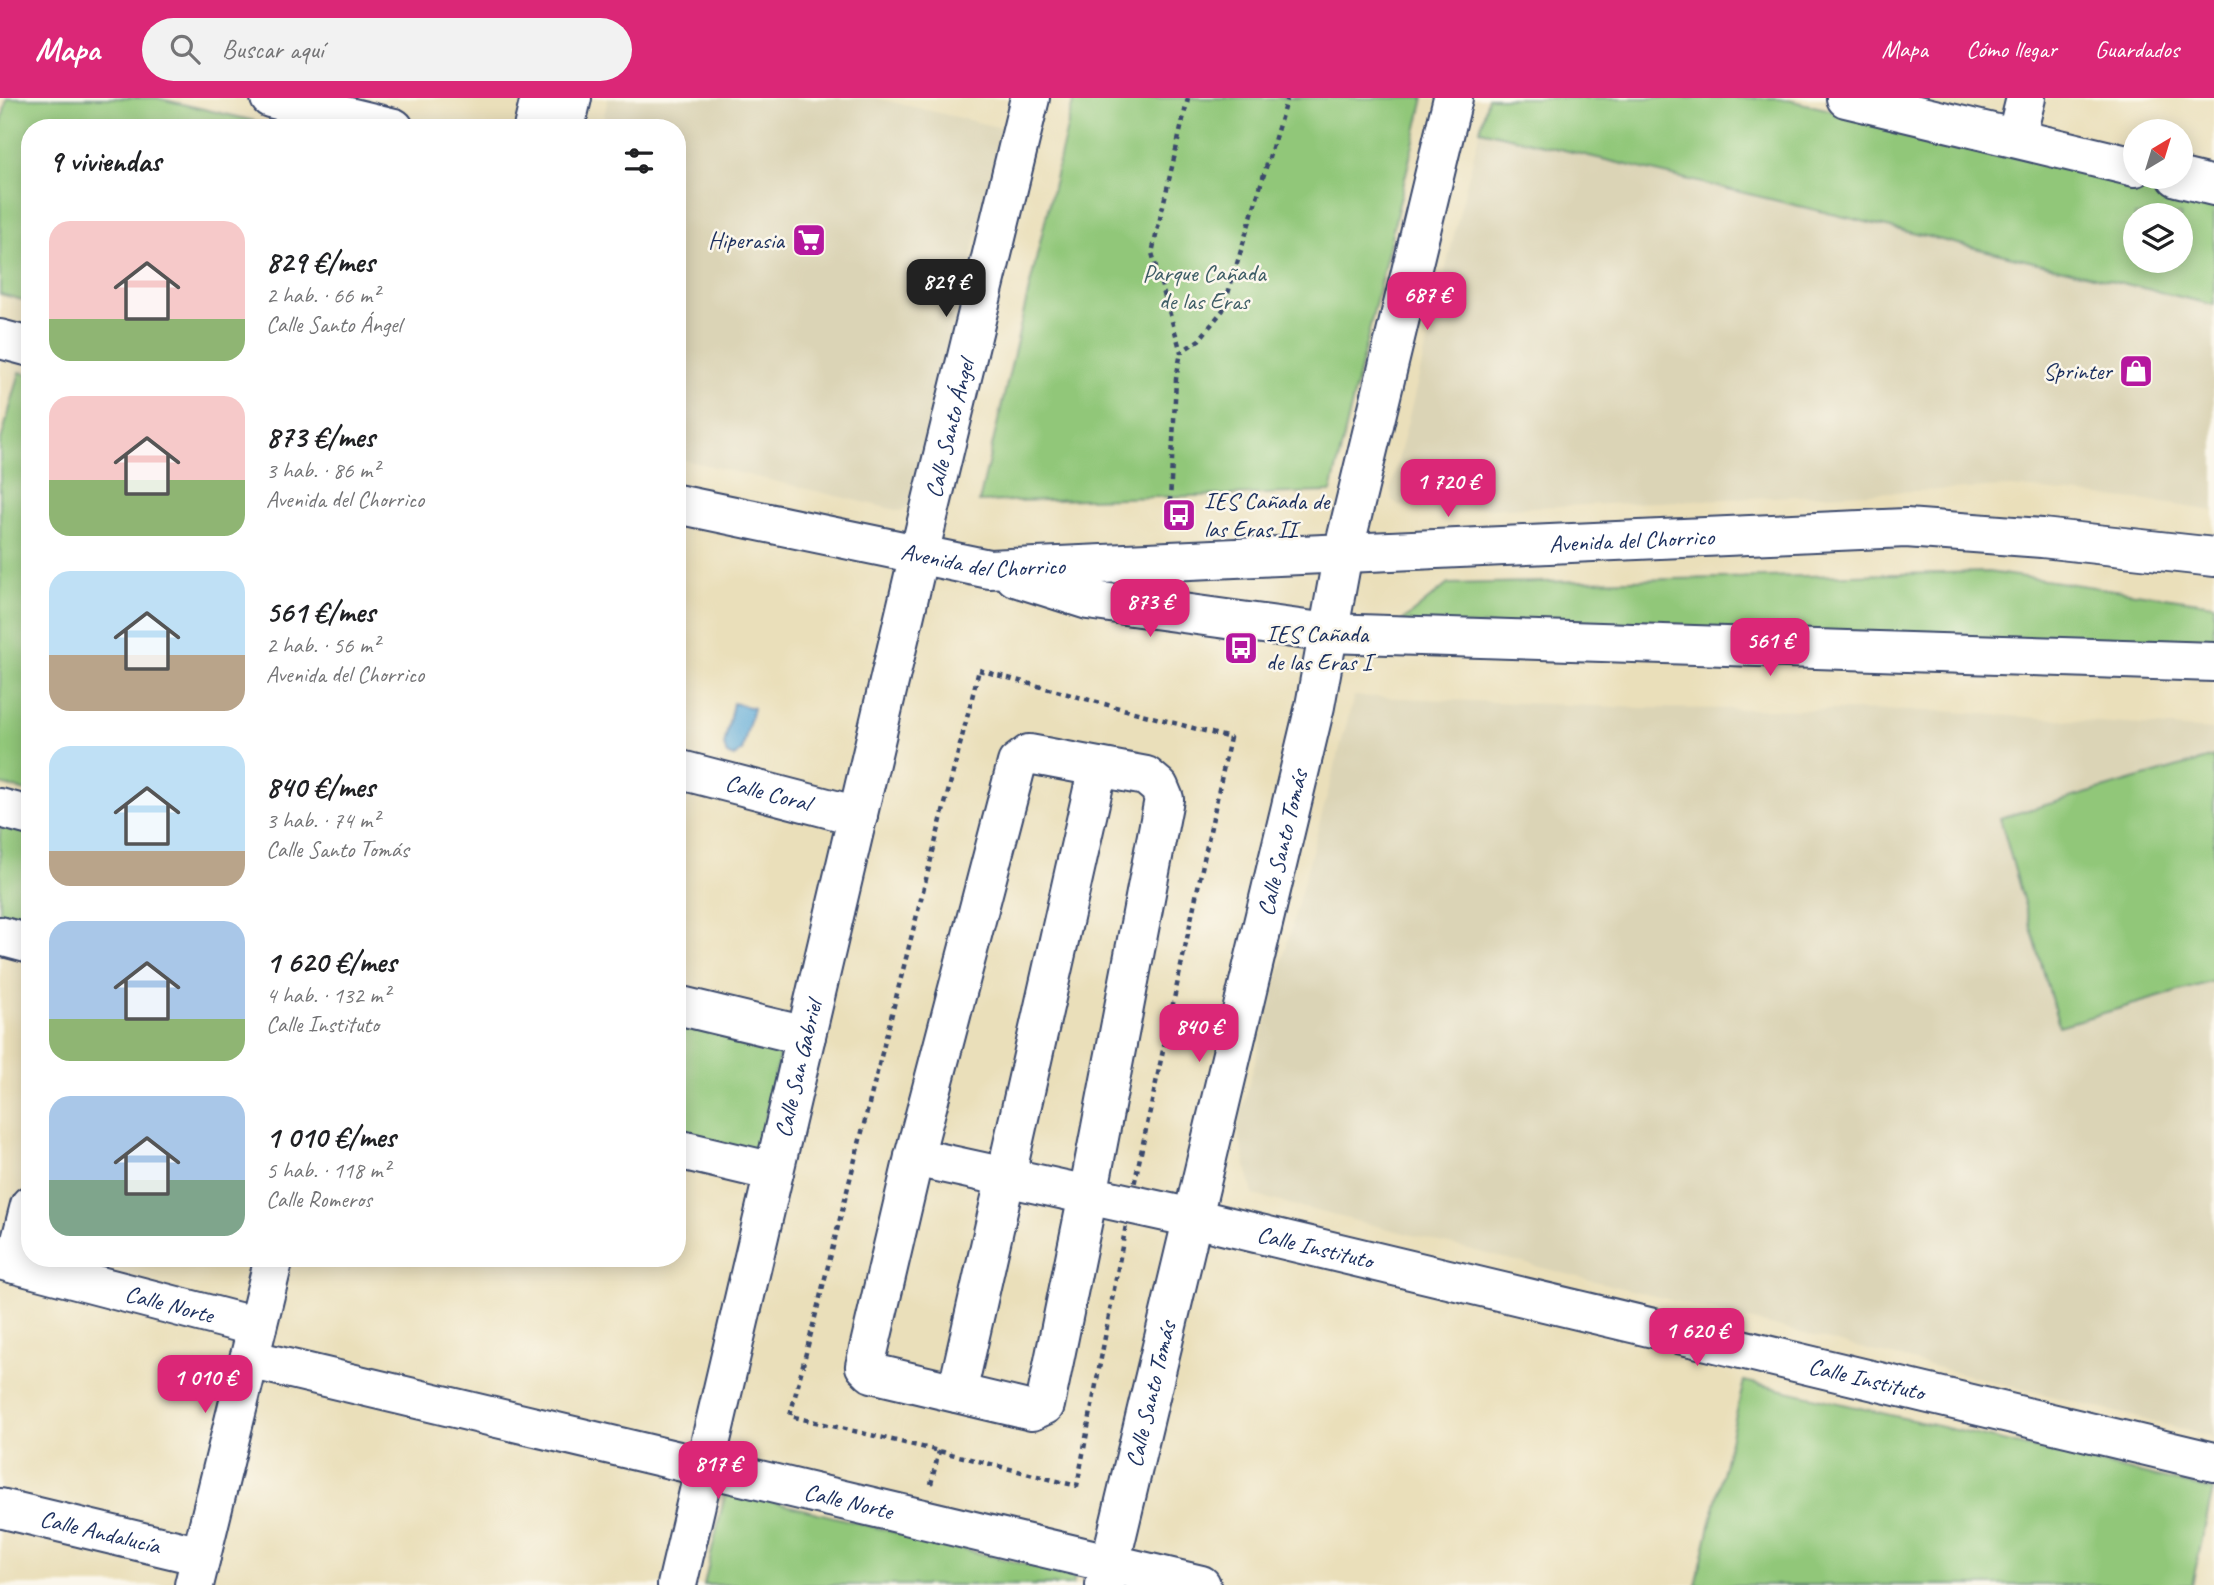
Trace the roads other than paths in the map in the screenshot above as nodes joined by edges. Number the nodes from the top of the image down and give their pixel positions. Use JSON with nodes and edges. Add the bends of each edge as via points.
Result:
{"nodes":[{"id":1,"x":271,"y":98,"type":"edge"},
{"id":2,"x":540,"y":98,"type":"edge"},
{"id":3,"x":572,"y":98,"type":"edge"},
{"id":4,"x":1030,"y":98,"type":"edge"},
{"id":5,"x":1452,"y":98,"type":"edge"},
{"id":6,"x":1846,"y":98,"type":"edge"},
{"id":7,"x":2026,"y":98,"type":"edge"},
{"id":8,"x":357,"y":119,"type":"edge"},
{"id":9,"x":535,"y":119,"type":"edge"},
{"id":10,"x":567,"y":119,"type":"edge"},
{"id":11,"x":2016,"y":138,"type":"junction"},
{"id":12,"x":2123,"y":164,"type":"edge"},
{"id":13,"x":2193,"y":181,"type":"edge"},
{"id":14,"x":2214,"y":186,"type":"edge"},
{"id":15,"x":0,"y":339,"type":"edge"},
{"id":16,"x":21,"y":345,"type":"edge"},
{"id":17,"x":686,"y":506,"type":"edge"},
{"id":18,"x":1343,"y":553,"type":"junction"},
{"id":19,"x":919,"y":554,"type":"junction"},
{"id":20,"x":2214,"y":557,"type":"edge"},
{"id":21,"x":989,"y":569,"type":"junction"},
{"id":22,"x":1328,"y":634,"type":"junction"},
{"id":23,"x":2214,"y":662,"type":"edge"},
{"id":24,"x":1098,"y":767,"type":"junction"},
{"id":25,"x":686,"y":771,"type":"edge"},
{"id":26,"x":0,"y":808,"type":"edge"},
{"id":27,"x":21,"y":814,"type":"edge"},
{"id":28,"x":858,"y":816,"type":"junction"},
{"id":29,"x":0,"y":936,"type":"edge"},
{"id":30,"x":21,"y":942,"type":"edge"},
{"id":31,"x":686,"y":1008,"type":"edge"},
{"id":32,"x":806,"y":1035,"type":"junction"},
{"id":33,"x":686,"y":1151,"type":"edge"},
{"id":34,"x":914,"y":1157,"type":"junction"},
{"id":35,"x":774,"y":1172,"type":"junction"},
{"id":36,"x":1005,"y":1177,"type":"junction"},
{"id":37,"x":1088,"y":1195,"type":"junction"},
{"id":38,"x":1193,"y":1217,"type":"junction"},
{"id":39,"x":21,"y":1228,"type":"edge"},
{"id":40,"x":8,"y":1262,"type":"edge"},
{"id":41,"x":23,"y":1267,"type":"edge"},
{"id":42,"x":272,"y":1267,"type":"edge"},
{"id":43,"x":253,"y":1343,"type":"junction"},
{"id":44,"x":957,"y":1393,"type":"junction"},
{"id":45,"x":2214,"y":1462,"type":"edge"},
{"id":46,"x":705,"y":1468,"type":"junction"},
{"id":47,"x":0,"y":1508,"type":"edge"},
{"id":48,"x":197,"y":1571,"type":"edge"},
{"id":49,"x":1108,"y":1574,"type":"edge"},
{"id":50,"x":677,"y":1585,"type":"edge"},
{"id":51,"x":1201,"y":1585,"type":"edge"}],
"edges":[{"from":1,"to":8,"type":"street"},
{"from":2,"to":9,"type":"street"},
{"from":3,"to":10,"type":"street"},
{"from":4,"to":19,"type":"street","name":"Calle Santo Ángel"},
{"from":5,"to":18,"type":"street","name":"Calle Santo Tomás"},
{"from":6,"to":11,"type":"street"},
{"from":7,"to":11,"type":"street"},
{"from":11,"to":12,"type":"street"},
{"from":13,"to":14,"type":"street"},
{"from":15,"to":16,"type":"street"},
{"from":17,"to":19,"type":"street","name":"Avenida del Chorrico"},
{"from":18,"to":20,"type":"street","name":"Avenida del Chorrico","via":[[1906,528]]},
{"from":18,"to":21,"type":"street","name":"Avenida del Chorrico"},
{"from":18,"to":22,"type":"street","name":"Calle Santo Tomás"},
{"from":19,"to":21,"type":"street","name":"Avenida del Chorrico"},
{"from":19,"to":28,"type":"street","name":"Calle San Gabriel"},
{"from":21,"to":22,"type":"street","via":[[1088,600]]},
{"from":22,"to":23,"type":"street"},
{"from":22,"to":38,"type":"street","name":"Calle Santo Tomás","via":[[1315,706]]},
{"from":24,"to":34,"type":"street","via":[[1029,754],[1017,763]]},
{"from":24,"to":36,"type":"street"},
{"from":24,"to":37,"type":"street","via":[[1146,776],[1164,799]]},
{"from":25,"to":28,"type":"street","name":"Calle Coral"},
{"from":26,"to":27,"type":"street"},
{"from":28,"to":32,"type":"street","name":"Calle San Gabriel"},
{"from":29,"to":30,"type":"street"},
{"from":31,"to":32,"type":"street"},
{"from":32,"to":35,"type":"street","name":"Calle San Gabriel"},
{"from":33,"to":35,"type":"street"},
{"from":34,"to":36,"type":"street","name":"Calle Instituto"},
{"from":34,"to":44,"type":"street","via":[[865,1366],[872,1373]]},
{"from":35,"to":46,"type":"street","name":"Calle San Gabriel"},
{"from":36,"to":37,"type":"street","name":"Calle Instituto"},
{"from":36,"to":44,"type":"street"},
{"from":37,"to":38,"type":"street","name":"Calle Instituto"},
{"from":37,"to":44,"type":"street","via":[[1045,1405],[1032,1410]]},
{"from":38,"to":45,"type":"street","name":"Calle Instituto"},
{"from":38,"to":49,"type":"street","name":"Calle Santo Tomás"},
{"from":39,"to":40,"type":"street"},
{"from":41,"to":43,"type":"street","name":"Calle Norte"},
{"from":42,"to":43,"type":"street"},
{"from":43,"to":46,"type":"street","name":"Calle Norte"},
{"from":43,"to":48,"type":"street"},
{"from":46,"to":49,"type":"street","name":"Calle Norte"},
{"from":46,"to":50,"type":"street","name":"Calle San Gabriel"},
{"from":47,"to":48,"type":"street","name":"Calle Andalucía"},
{"from":49,"to":51,"type":"street","name":"Calle Norte"}]}
